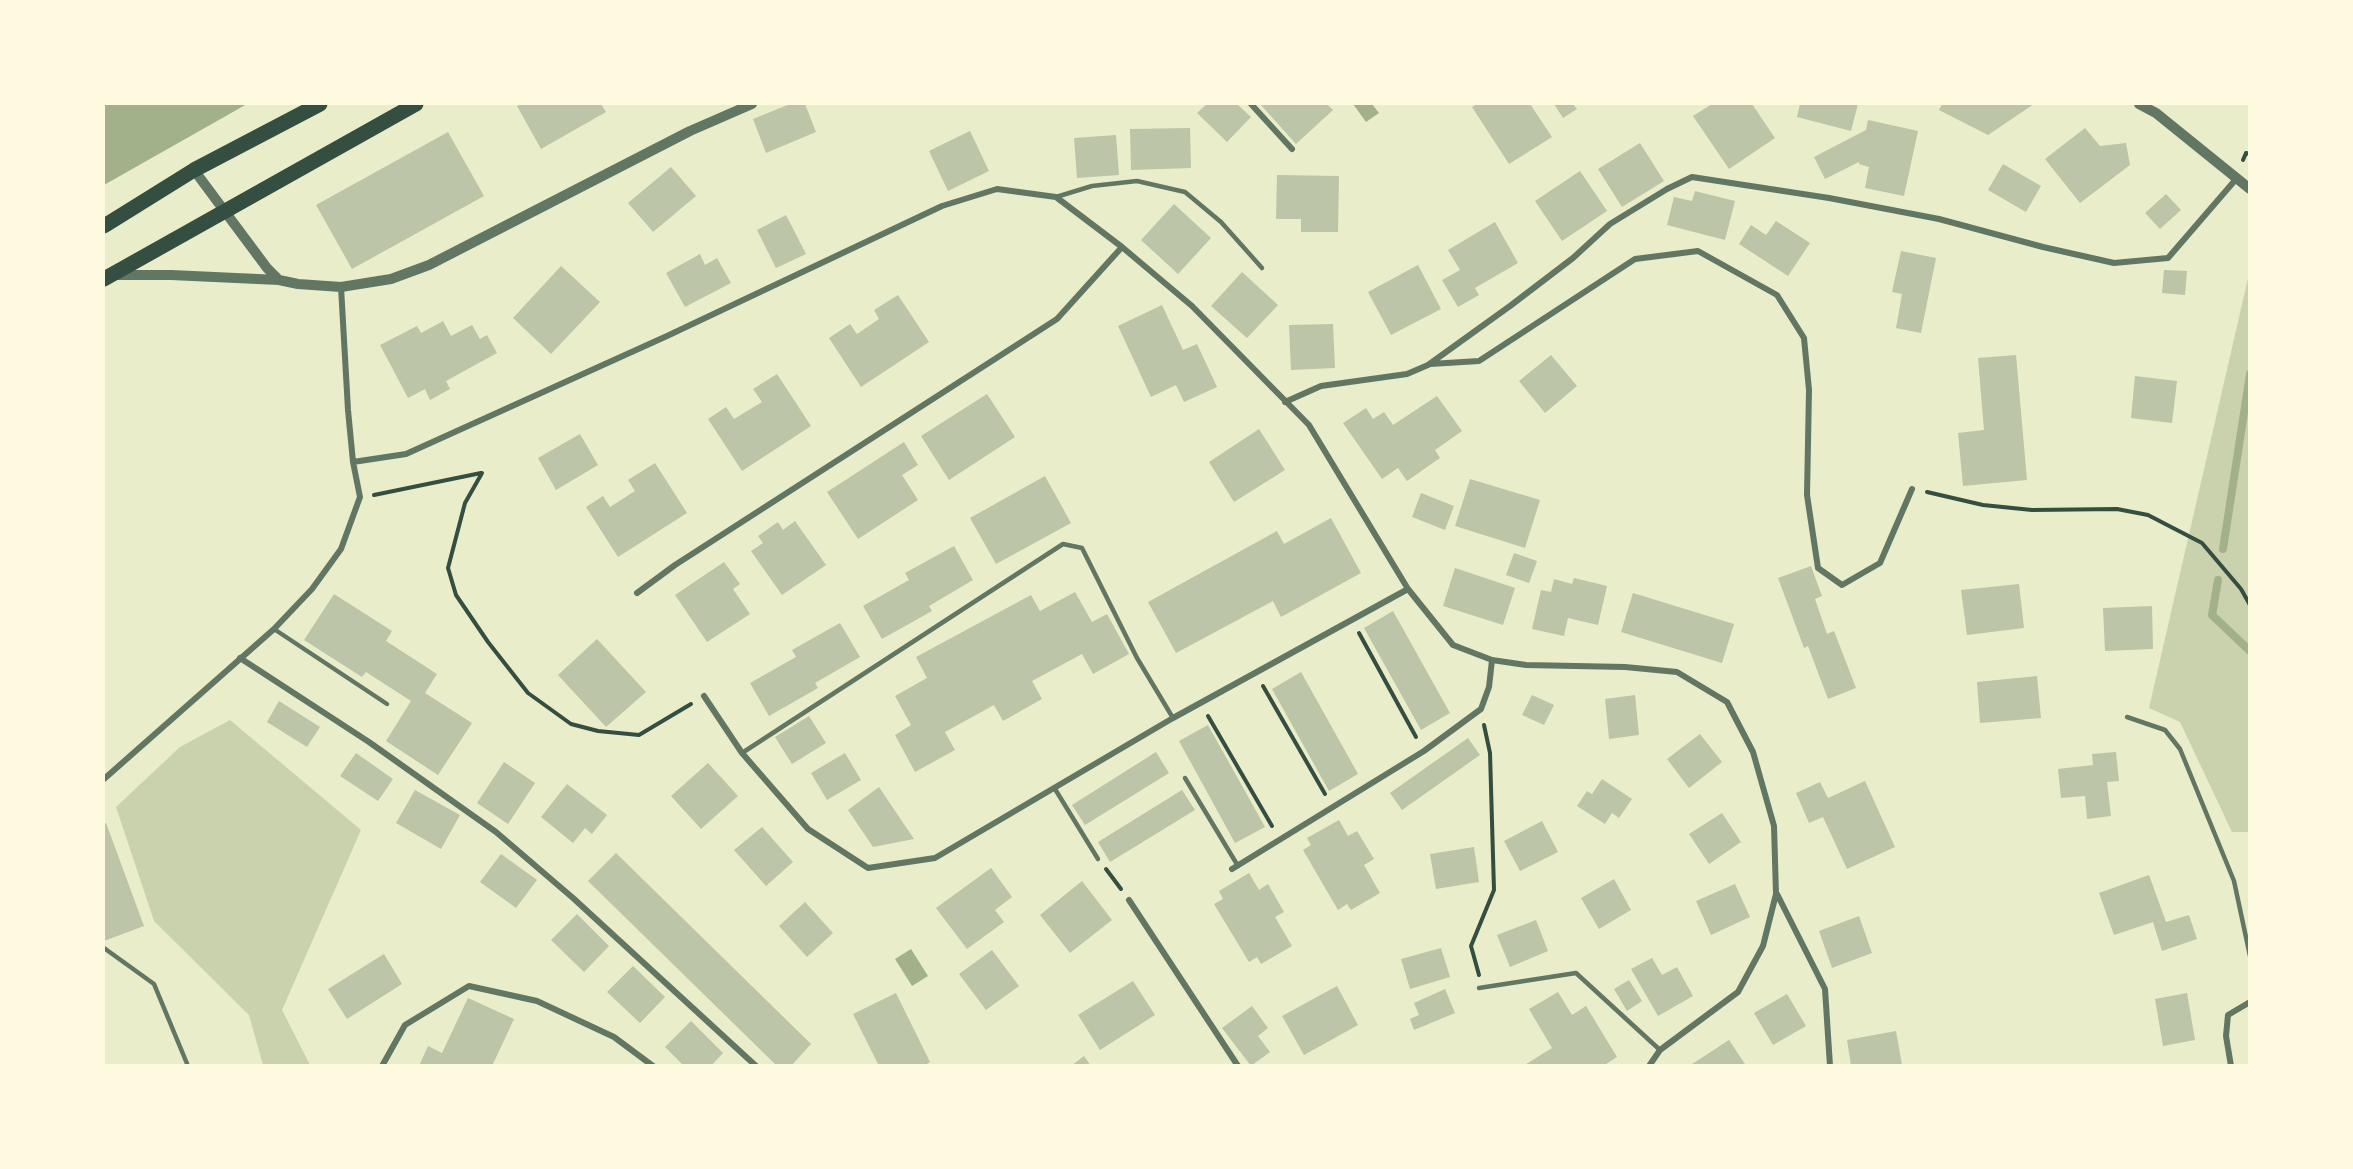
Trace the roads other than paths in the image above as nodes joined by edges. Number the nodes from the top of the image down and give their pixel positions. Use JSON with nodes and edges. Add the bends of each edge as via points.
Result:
{"nodes":[{"id":1,"x":320,"y":104,"type":"edge"},
{"id":2,"x":417,"y":104,"type":"edge"},
{"id":3,"x":752,"y":104,"type":"edge"},
{"id":4,"x":1251,"y":104,"type":"edge"},
{"id":5,"x":2139,"y":104,"type":"edge"},
{"id":6,"x":1292,"y":149,"type":"dead end"},
{"id":7,"x":194,"y":170,"type":"junction"},
{"id":8,"x":2237,"y":178,"type":"junction"},
{"id":9,"x":2250,"y":189,"type":"edge"},
{"id":10,"x":1056,"y":197,"type":"junction"},
{"id":11,"x":225,"y":213,"type":"junction"},
{"id":12,"x":104,"y":226,"type":"edge"},
{"id":13,"x":1122,"y":247,"type":"junction"},
{"id":14,"x":1262,"y":268,"type":"dead end"},
{"id":15,"x":107,"y":277,"type":"edge"},
{"id":16,"x":279,"y":280,"type":"junction"},
{"id":17,"x":341,"y":287,"type":"junction"},
{"id":18,"x":1428,"y":364,"type":"junction"},
{"id":19,"x":1285,"y":402,"type":"junction"},
{"id":20,"x":353,"y":462,"type":"junction"},
{"id":21,"x":1912,"y":489,"type":"road end"},
{"id":22,"x":1407,"y":589,"type":"junction"},
{"id":23,"x":637,"y":593,"type":"dead end"},
{"id":24,"x":274,"y":629,"type":"junction"},
{"id":25,"x":240,"y":658,"type":"junction"},
{"id":26,"x":1492,"y":660,"type":"junction"},
{"id":27,"x":704,"y":696,"type":"road end"},
{"id":28,"x":387,"y":704,"type":"dead end"},
{"id":29,"x":2127,"y":717,"type":"dead end"},
{"id":30,"x":1173,"y":718,"type":"junction"},
{"id":31,"x":742,"y":753,"type":"junction"},
{"id":32,"x":1185,"y":778,"type":"dead end"},
{"id":33,"x":104,"y":779,"type":"edge"},
{"id":34,"x":1054,"y":789,"type":"junction"},
{"id":35,"x":1098,"y":859,"type":"road end"},
{"id":36,"x":1235,"y":868,"type":"joint"},
{"id":37,"x":1776,"y":894,"type":"junction"},
{"id":38,"x":1129,"y":900,"type":"road end"},
{"id":39,"x":104,"y":948,"type":"edge"},
{"id":40,"x":2250,"y":956,"type":"edge"},
{"id":41,"x":1480,"y":987,"type":"road end"},
{"id":42,"x":2250,"y":1002,"type":"edge"},
{"id":43,"x":1660,"y":1050,"type":"junction"},
{"id":44,"x":188,"y":1065,"type":"edge"},
{"id":45,"x":382,"y":1065,"type":"edge"},
{"id":46,"x":653,"y":1065,"type":"edge"},
{"id":47,"x":756,"y":1065,"type":"edge"},
{"id":48,"x":1238,"y":1065,"type":"edge"},
{"id":49,"x":1649,"y":1065,"type":"edge"},
{"id":50,"x":1830,"y":1065,"type":"edge"},
{"id":51,"x":2231,"y":1065,"type":"edge"}],
"edges":[{"from":1,"to":7,"type":"main road"},
{"from":2,"to":11,"type":"main road"},
{"from":3,"to":17,"type":"street","via":[[690,130],[429,265],[391,279]]},
{"from":4,"to":6,"type":"street"},
{"from":5,"to":8,"type":"street","via":[[2156,113]]},
{"from":7,"to":11,"type":"street"},
{"from":7,"to":12,"type":"main road"},
{"from":8,"to":9,"type":"street"},
{"from":8,"to":18,"type":"street","via":[[2168,258],[2114,263],[1939,219],[1692,177],[1610,224],[1573,258]]},
{"from":10,"to":13,"type":"street"},
{"from":10,"to":14,"type":"lane","via":[[1092,186],[1137,181],[1185,192],[1221,222]]},
{"from":10,"to":20,"type":"street","via":[[997,189],[942,206],[406,454]]},
{"from":11,"to":15,"type":"main road"},
{"from":11,"to":16,"type":"street"},
{"from":13,"to":19,"type":"street","via":[[1192,306]]},
{"from":13,"to":23,"type":"street","via":[[1057,319]]},
{"from":15,"to":16,"type":"street","via":[[171,275]]},
{"from":16,"to":17,"type":"street"},
{"from":17,"to":20,"type":"street"},
{"from":18,"to":19,"type":"street","via":[[1407,374],[1321,386]]},
{"from":18,"to":21,"type":"street","via":[[1479,361],[1635,259],[1698,251],[1777,295],[1804,338],[1809,390],[1807,495],[1818,568],[1842,585],[1880,563]]},
{"from":19,"to":22,"type":"street","via":[[1309,425]]},
{"from":20,"to":24,"type":"street","via":[[360,497],[341,549],[312,589]]},
{"from":22,"to":26,"type":"street","via":[[1453,645]]},
{"from":22,"to":30,"type":"street"},
{"from":24,"to":25,"type":"street"},
{"from":24,"to":28,"type":"lane"},
{"from":25,"to":33,"type":"street"},
{"from":25,"to":47,"type":"street","via":[[369,742],[496,832]]},
{"from":26,"to":36,"type":"street","via":[[1481,709],[1424,751]]},
{"from":26,"to":37,"type":"street","via":[[1677,672],[1727,702],[1753,752],[1774,826]]},
{"from":27,"to":31,"type":"street"},
{"from":29,"to":40,"type":"lane","via":[[2165,730],[2180,749],[2234,881]]},
{"from":30,"to":31,"type":"lane","via":[[1137,658],[1082,548],[1063,544]]},
{"from":30,"to":34,"type":"street"},
{"from":31,"to":34,"type":"street","via":[[808,829],[868,868],[935,858]]},
{"from":32,"to":36,"type":"lane"},
{"from":34,"to":35,"type":"lane"},
{"from":37,"to":43,"type":"street","via":[[1763,946],[1738,992]]},
{"from":37,"to":50,"type":"street","via":[[1825,989]]},
{"from":38,"to":48,"type":"street"},
{"from":39,"to":44,"type":"lane","via":[[154,984]]},
{"from":41,"to":43,"type":"lane","via":[[1576,973]]},
{"from":42,"to":51,"type":"street","via":[[2228,1015],[2226,1036]]},
{"from":43,"to":49,"type":"street"},
{"from":45,"to":46,"type":"street","via":[[405,1024],[469,986],[537,1001],[614,1037]]}]}
